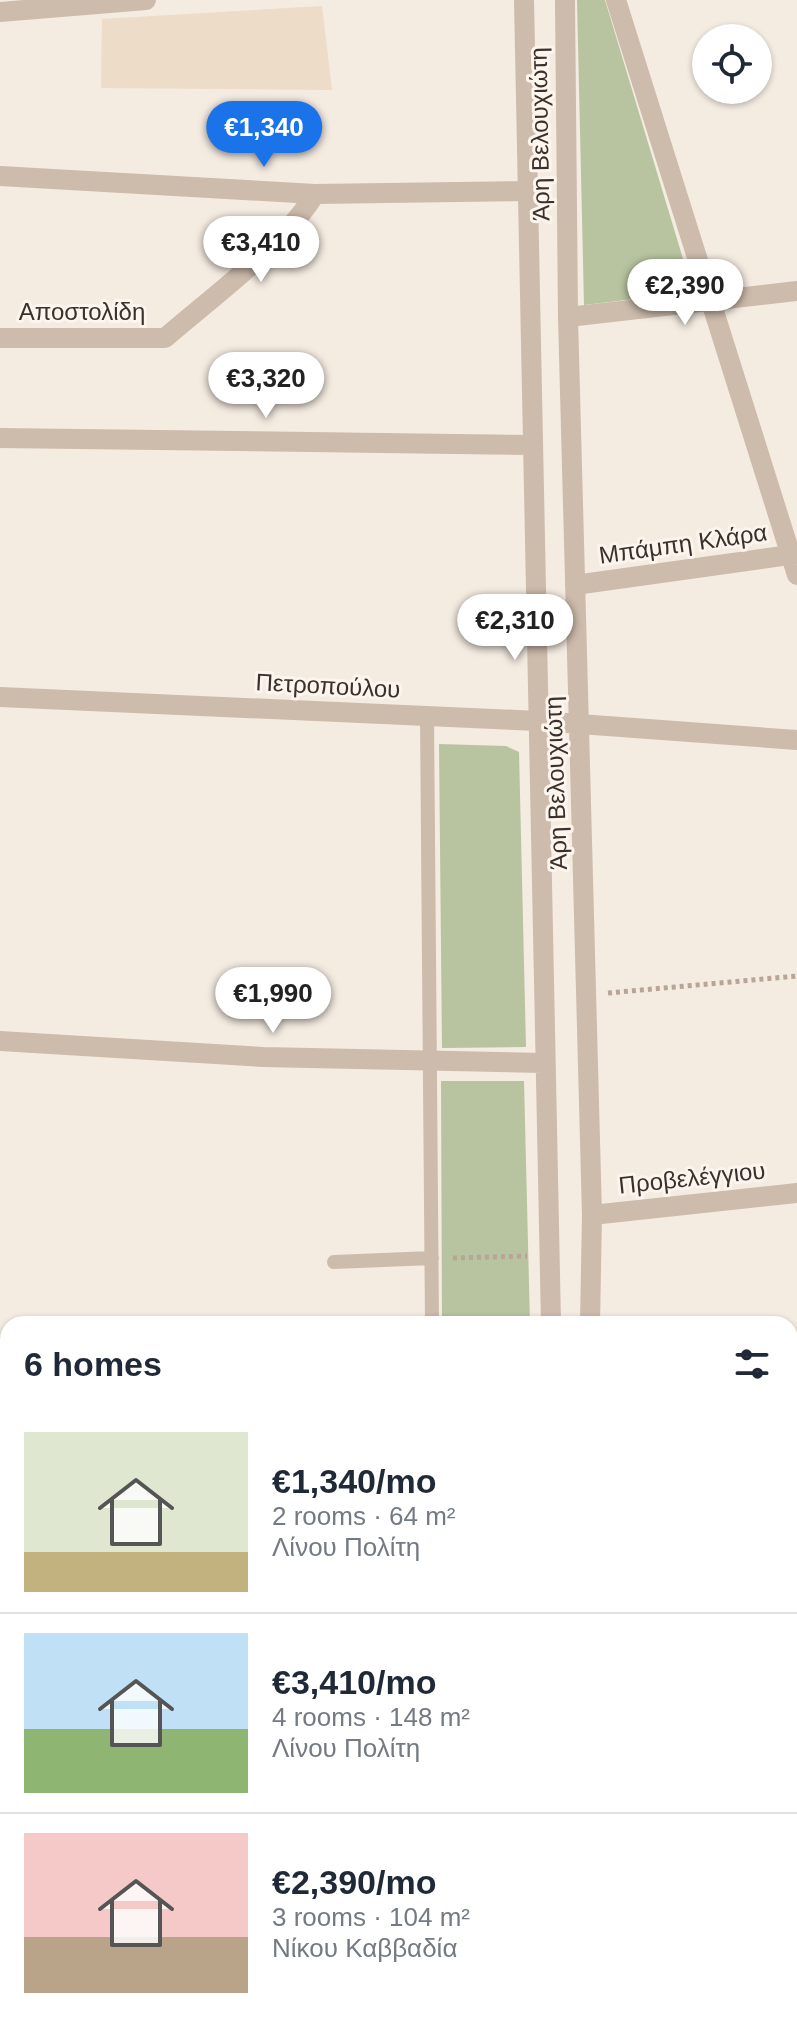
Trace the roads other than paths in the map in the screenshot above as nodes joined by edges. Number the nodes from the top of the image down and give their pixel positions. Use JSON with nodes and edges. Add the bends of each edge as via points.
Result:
{"nodes":[{"id":1,"x":146,"y":0,"type":"edge"},
{"id":2,"x":524,"y":0,"type":"edge"},
{"id":3,"x":565,"y":0,"type":"edge"},
{"id":4,"x":616,"y":0,"type":"edge"},
{"id":5,"x":0,"y":12,"type":"edge"},
{"id":6,"x":0,"y":176,"type":"edge"},
{"id":7,"x":527,"y":191,"type":"junction"},
{"id":8,"x":315,"y":194,"type":"junction"},
{"id":9,"x":797,"y":291,"type":"edge"},
{"id":10,"x":711,"y":302,"type":"junction"},
{"id":11,"x":568,"y":317,"type":"junction"},
{"id":12,"x":0,"y":338,"type":"edge"},
{"id":13,"x":0,"y":438,"type":"edge"},
{"id":14,"x":532,"y":445,"type":"junction"},
{"id":15,"x":794,"y":554,"type":"edge"},
{"id":16,"x":797,"y":575,"type":"edge"},
{"id":17,"x":575,"y":585,"type":"junction"},
{"id":18,"x":0,"y":697,"type":"edge"},
{"id":19,"x":427,"y":716,"type":"junction"},
{"id":20,"x":539,"y":721,"type":"junction"},
{"id":21,"x":581,"y":725,"type":"junction"},
{"id":22,"x":797,"y":740,"type":"edge"},
{"id":23,"x":0,"y":1041,"type":"edge"},
{"id":24,"x":431,"y":1062,"type":"junction"},
{"id":25,"x":544,"y":1063,"type":"junction"},
{"id":26,"x":797,"y":1193,"type":"edge"},
{"id":27,"x":592,"y":1215,"type":"junction"},
{"id":28,"x":432,"y":1258,"type":"junction"},
{"id":29,"x":334,"y":1262,"type":"dead end"},
{"id":30,"x":432,"y":1316,"type":"edge"},
{"id":31,"x":551,"y":1316,"type":"edge"},
{"id":32,"x":590,"y":1316,"type":"edge"}],
"edges":[{"from":1,"to":5,"type":"street"},
{"from":2,"to":7,"type":"street","name":"Άρη Βελουχιώτη"},
{"from":3,"to":11,"type":"street","name":"Άρη Βελουχιώτη"},
{"from":4,"to":10,"type":"street"},
{"from":6,"to":8,"type":"street"},
{"from":7,"to":8,"type":"street"},
{"from":7,"to":14,"type":"street","name":"Άρη Βελουχιώτη"},
{"from":8,"to":12,"type":"street","name":"Αποστολίδη","via":[[282,235],[165,338]]},
{"from":9,"to":10,"type":"street"},
{"from":10,"to":11,"type":"street"},
{"from":10,"to":15,"type":"street"},
{"from":11,"to":17,"type":"street","name":"Άρη Βελουχιώτη"},
{"from":13,"to":14,"type":"street"},
{"from":14,"to":20,"type":"street","name":"Άρη Βελουχιώτη"},
{"from":15,"to":16,"type":"street"},
{"from":15,"to":17,"type":"street","name":"Μπάμπη Κλάρα"},
{"from":17,"to":21,"type":"street","name":"Άρη Βελουχιώτη"},
{"from":18,"to":19,"type":"street","name":"Πετροπούλου"},
{"from":19,"to":20,"type":"street","name":"Πετροπούλου"},
{"from":19,"to":24,"type":"lane"},
{"from":20,"to":21,"type":"street","name":"Πετροπούλου"},
{"from":20,"to":25,"type":"street","name":"Άρη Βελουχιώτη"},
{"from":21,"to":22,"type":"street","name":"Πετροπούλου"},
{"from":21,"to":27,"type":"street","name":"Άρη Βελουχιώτη"},
{"from":23,"to":24,"type":"street"},
{"from":24,"to":25,"type":"street"},
{"from":24,"to":28,"type":"lane"},
{"from":25,"to":31,"type":"street","name":"Άρη Βελουχιώτη"},
{"from":26,"to":27,"type":"street","name":"Προβελέγγιου"},
{"from":27,"to":32,"type":"street","name":"Άρη Βελουχιώτη"},
{"from":28,"to":29,"type":"lane"},
{"from":28,"to":30,"type":"lane"}]}
